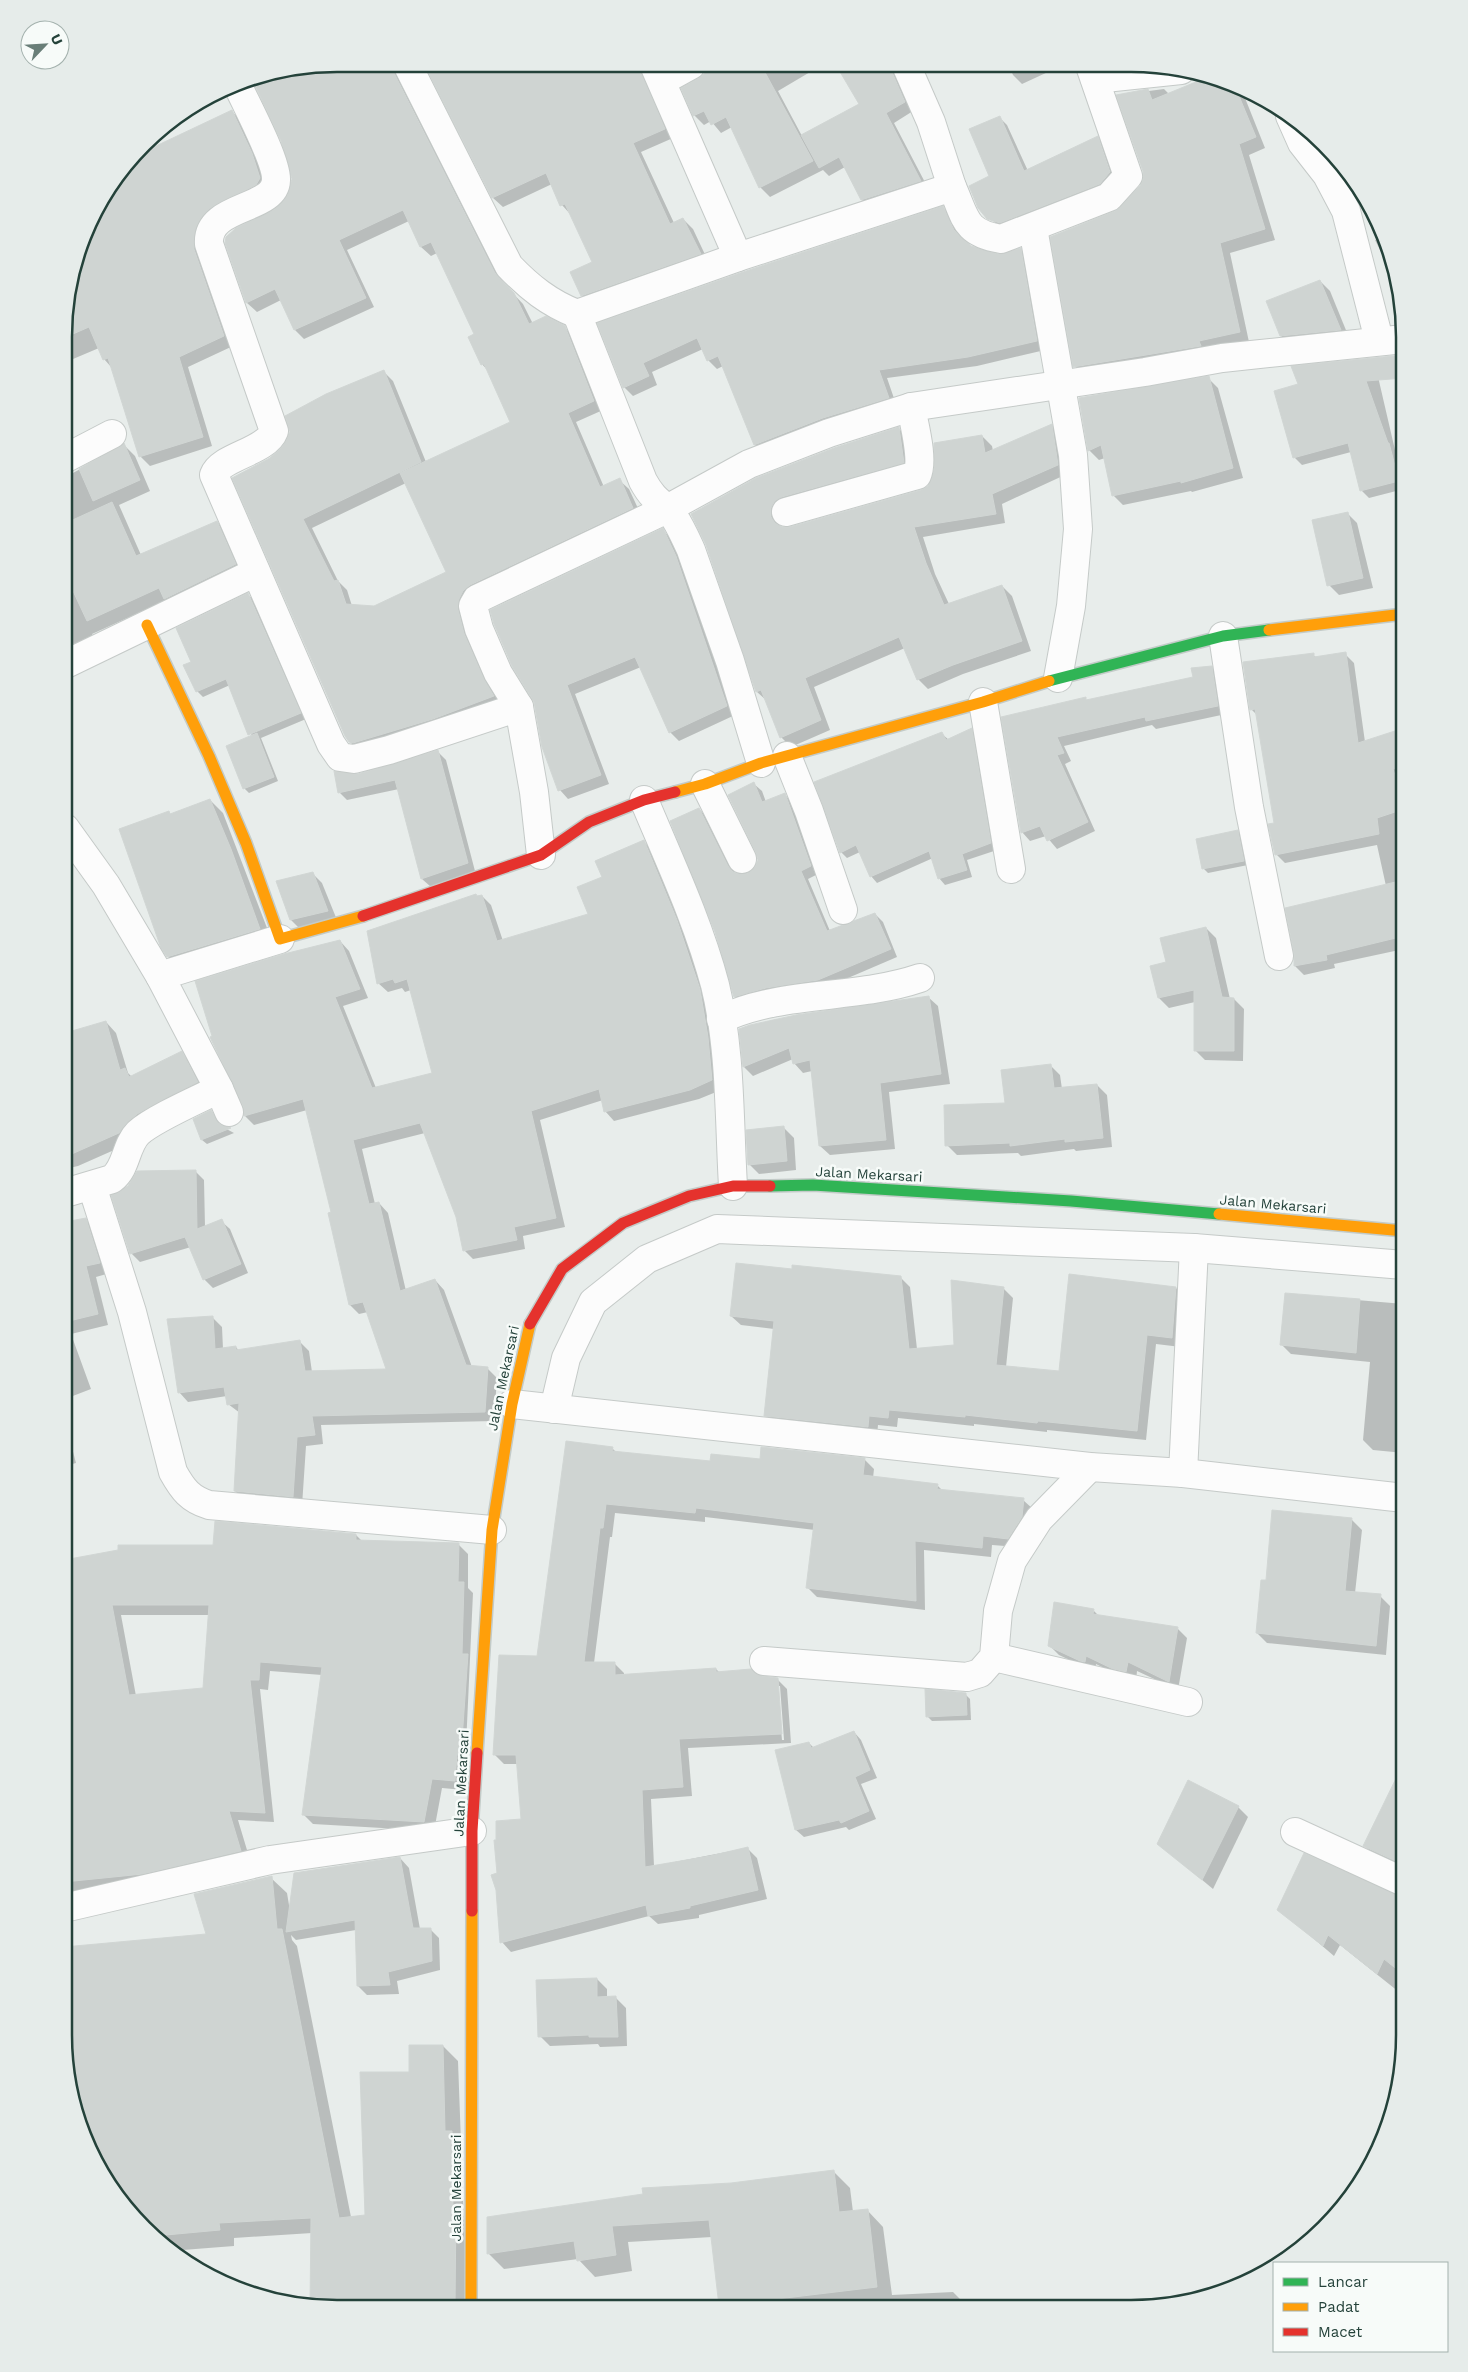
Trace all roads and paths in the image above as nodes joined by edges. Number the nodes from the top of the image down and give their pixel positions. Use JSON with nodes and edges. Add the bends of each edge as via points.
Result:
{"nodes":[{"id":1,"x":412,"y":73,"type":"edge"},
{"id":2,"x":658,"y":73,"type":"edge"},
{"id":3,"x":910,"y":73,"type":"edge"},
{"id":4,"x":1092,"y":73,"type":"edge"},
{"id":5,"x":240,"y":91,"type":"edge"},
{"id":6,"x":1297,"y":131,"type":"edge"},
{"id":7,"x":952,"y":187,"type":"junction"},
{"id":8,"x":1033,"y":228,"type":"junction"},
{"id":9,"x":738,"y":257,"type":"junction"},
{"id":10,"x":577,"y":314,"type":"junction"},
{"id":11,"x":1392,"y":340,"type":"edge"},
{"id":12,"x":1061,"y":384,"type":"junction"},
{"id":13,"x":911,"y":407,"type":"junction"},
{"id":14,"x":112,"y":434,"type":"dead end"},
{"id":15,"x":72,"y":455,"type":"edge"},
{"id":16,"x":667,"y":509,"type":"junction"},
{"id":17,"x":786,"y":512,"type":"dead end"},
{"id":18,"x":256,"y":572,"type":"junction"},
{"id":19,"x":1396,"y":615,"type":"edge"},
{"id":20,"x":147,"y":625,"type":"junction"},
{"id":21,"x":1222,"y":636,"type":"junction"},
{"id":22,"x":72,"y":661,"type":"edge"},
{"id":23,"x":1058,"y":678,"type":"junction"},
{"id":24,"x":983,"y":702,"type":"junction"},
{"id":25,"x":519,"y":708,"type":"junction"},
{"id":26,"x":786,"y":756,"type":"junction"},
{"id":27,"x":761,"y":764,"type":"junction"},
{"id":28,"x":705,"y":784,"type":"junction"},
{"id":29,"x":644,"y":800,"type":"junction"},
{"id":30,"x":72,"y":838,"type":"edge"},
{"id":31,"x":542,"y":855,"type":"junction"},
{"id":32,"x":742,"y":859,"type":"dead end"},
{"id":33,"x":1011,"y":869,"type":"dead end"},
{"id":34,"x":843,"y":910,"type":"dead end"},
{"id":35,"x":280,"y":939,"type":"junction"},
{"id":36,"x":1278,"y":956,"type":"dead end"},
{"id":37,"x":160,"y":976,"type":"junction"},
{"id":38,"x":920,"y":978,"type":"dead end"},
{"id":39,"x":720,"y":1019,"type":"junction"},
{"id":40,"x":92,"y":1186,"type":"junction"},
{"id":41,"x":733,"y":1186,"type":"junction"},
{"id":42,"x":72,"y":1191,"type":"edge"},
{"id":43,"x":1396,"y":1230,"type":"edge"},
{"id":44,"x":1194,"y":1248,"type":"junction"},
{"id":45,"x":1396,"y":1264,"type":"edge"},
{"id":46,"x":512,"y":1404,"type":"junction"},
{"id":47,"x":554,"y":1409,"type":"junction"},
{"id":48,"x":1090,"y":1467,"type":"junction"},
{"id":49,"x":1184,"y":1473,"type":"junction"},
{"id":50,"x":1396,"y":1497,"type":"edge"},
{"id":51,"x":492,"y":1530,"type":"junction"},
{"id":52,"x":994,"y":1657,"type":"junction"},
{"id":53,"x":764,"y":1661,"type":"dead end"},
{"id":54,"x":1188,"y":1702,"type":"dead end"},
{"id":55,"x":472,"y":1831,"type":"junction"},
{"id":56,"x":1295,"y":1832,"type":"dead end"},
{"id":57,"x":1396,"y":1878,"type":"edge"},
{"id":58,"x":72,"y":1906,"type":"edge"},
{"id":59,"x":471,"y":2300,"type":"edge"}],
"edges":[{"from":1,"to":10,"type":"street","via":[[509,266],[532,290]]},
{"from":2,"to":9,"type":"street"},
{"from":3,"to":7,"type":"street","via":[[931,122]]},
{"from":4,"to":8,"type":"street","via":[[1128,176],[1109,197]]},
{"from":5,"to":18,"type":"street","via":[[273,163],[276,183],[266,196],[218,221],[210,229],[209,244],[274,431],[268,440],[221,467],[214,475]]},
{"from":6,"to":11,"type":"street","via":[[1327,175],[1346,211]]},
{"from":7,"to":8,"type":"street","via":[[971,228],[985,237],[1001,239]]},
{"from":7,"to":9,"type":"street"},
{"from":8,"to":12,"type":"street"},
{"from":9,"to":10,"type":"street"},
{"from":10,"to":16,"type":"street","via":[[643,481],[652,496]]},
{"from":11,"to":12,"type":"street","via":[[1222,358]]},
{"from":12,"to":13,"type":"street"},
{"from":12,"to":23,"type":"street","via":[[1073,455],[1078,530],[1071,606]]},
{"from":13,"to":16,"type":"street","via":[[829,433],[749,464]]},
{"from":13,"to":17,"type":"street","via":[[918,448],[917,475]]},
{"from":14,"to":15,"type":"street"},
{"from":16,"to":25,"type":"street","via":[[477,599],[473,606],[485,645]]},
{"from":16,"to":27,"type":"street","via":[[691,550],[730,661]]},
{"from":18,"to":20,"type":"street"},
{"from":18,"to":25,"type":"street","via":[[331,744],[340,757],[354,760]]},
{"from":19,"to":21,"type":"street"},
{"from":20,"to":22,"type":"street"},
{"from":20,"to":35,"type":"street","via":[[246,842]]},
{"from":21,"to":23,"type":"street"},
{"from":21,"to":36,"type":"street","via":[[1249,807]]},
{"from":23,"to":24,"type":"street"},
{"from":24,"to":26,"type":"street"},
{"from":24,"to":33,"type":"street"},
{"from":25,"to":31,"type":"street"},
{"from":26,"to":27,"type":"street"},
{"from":26,"to":34,"type":"street"},
{"from":27,"to":28,"type":"street"},
{"from":28,"to":29,"type":"street"},
{"from":28,"to":32,"type":"street"},
{"from":29,"to":31,"type":"street","via":[[589,822]]},
{"from":29,"to":39,"type":"street","via":[[698,931],[715,986]]},
{"from":30,"to":37,"type":"street","via":[[106,885]]},
{"from":31,"to":35,"type":"street","via":[[339,924]]},
{"from":35,"to":37,"type":"street"},
{"from":37,"to":40,"type":"street","via":[[224,1100],[139,1132],[128,1147],[117,1175]]},
{"from":38,"to":39,"type":"street","via":[[885,988],[765,1004]]},
{"from":39,"to":41,"type":"street"},
{"from":40,"to":42,"type":"street"},
{"from":40,"to":51,"type":"street","via":[[132,1312],[173,1472],[186,1494],[209,1505]]},
{"from":41,"to":43,"type":"street","name":"Jalan Mekarsari","via":[[813,1185],[1070,1201]]},
{"from":41,"to":46,"type":"street","name":"Jalan Mekarsari","via":[[689,1196],[623,1223],[562,1269],[529,1325]]},
{"from":44,"to":45,"type":"street"},
{"from":44,"to":47,"type":"street","via":[[718,1229],[646,1259],[593,1302],[566,1358]]},
{"from":44,"to":49,"type":"street"},
{"from":46,"to":47,"type":"street"},
{"from":46,"to":51,"type":"street","name":"Jalan Mekarsari"},
{"from":47,"to":48,"type":"street"},
{"from":48,"to":49,"type":"street"},
{"from":48,"to":52,"type":"street","via":[[1039,1519],[1012,1561],[998,1611]]},
{"from":49,"to":50,"type":"street"},
{"from":51,"to":55,"type":"street","name":"Jalan Mekarsari"},
{"from":52,"to":53,"type":"street","via":[[980,1673],[967,1677]]},
{"from":52,"to":54,"type":"street"},
{"from":55,"to":58,"type":"street","via":[[270,1860]]},
{"from":55,"to":59,"type":"street","name":"Jalan Mekarsari"},
{"from":56,"to":57,"type":"street"}]}
